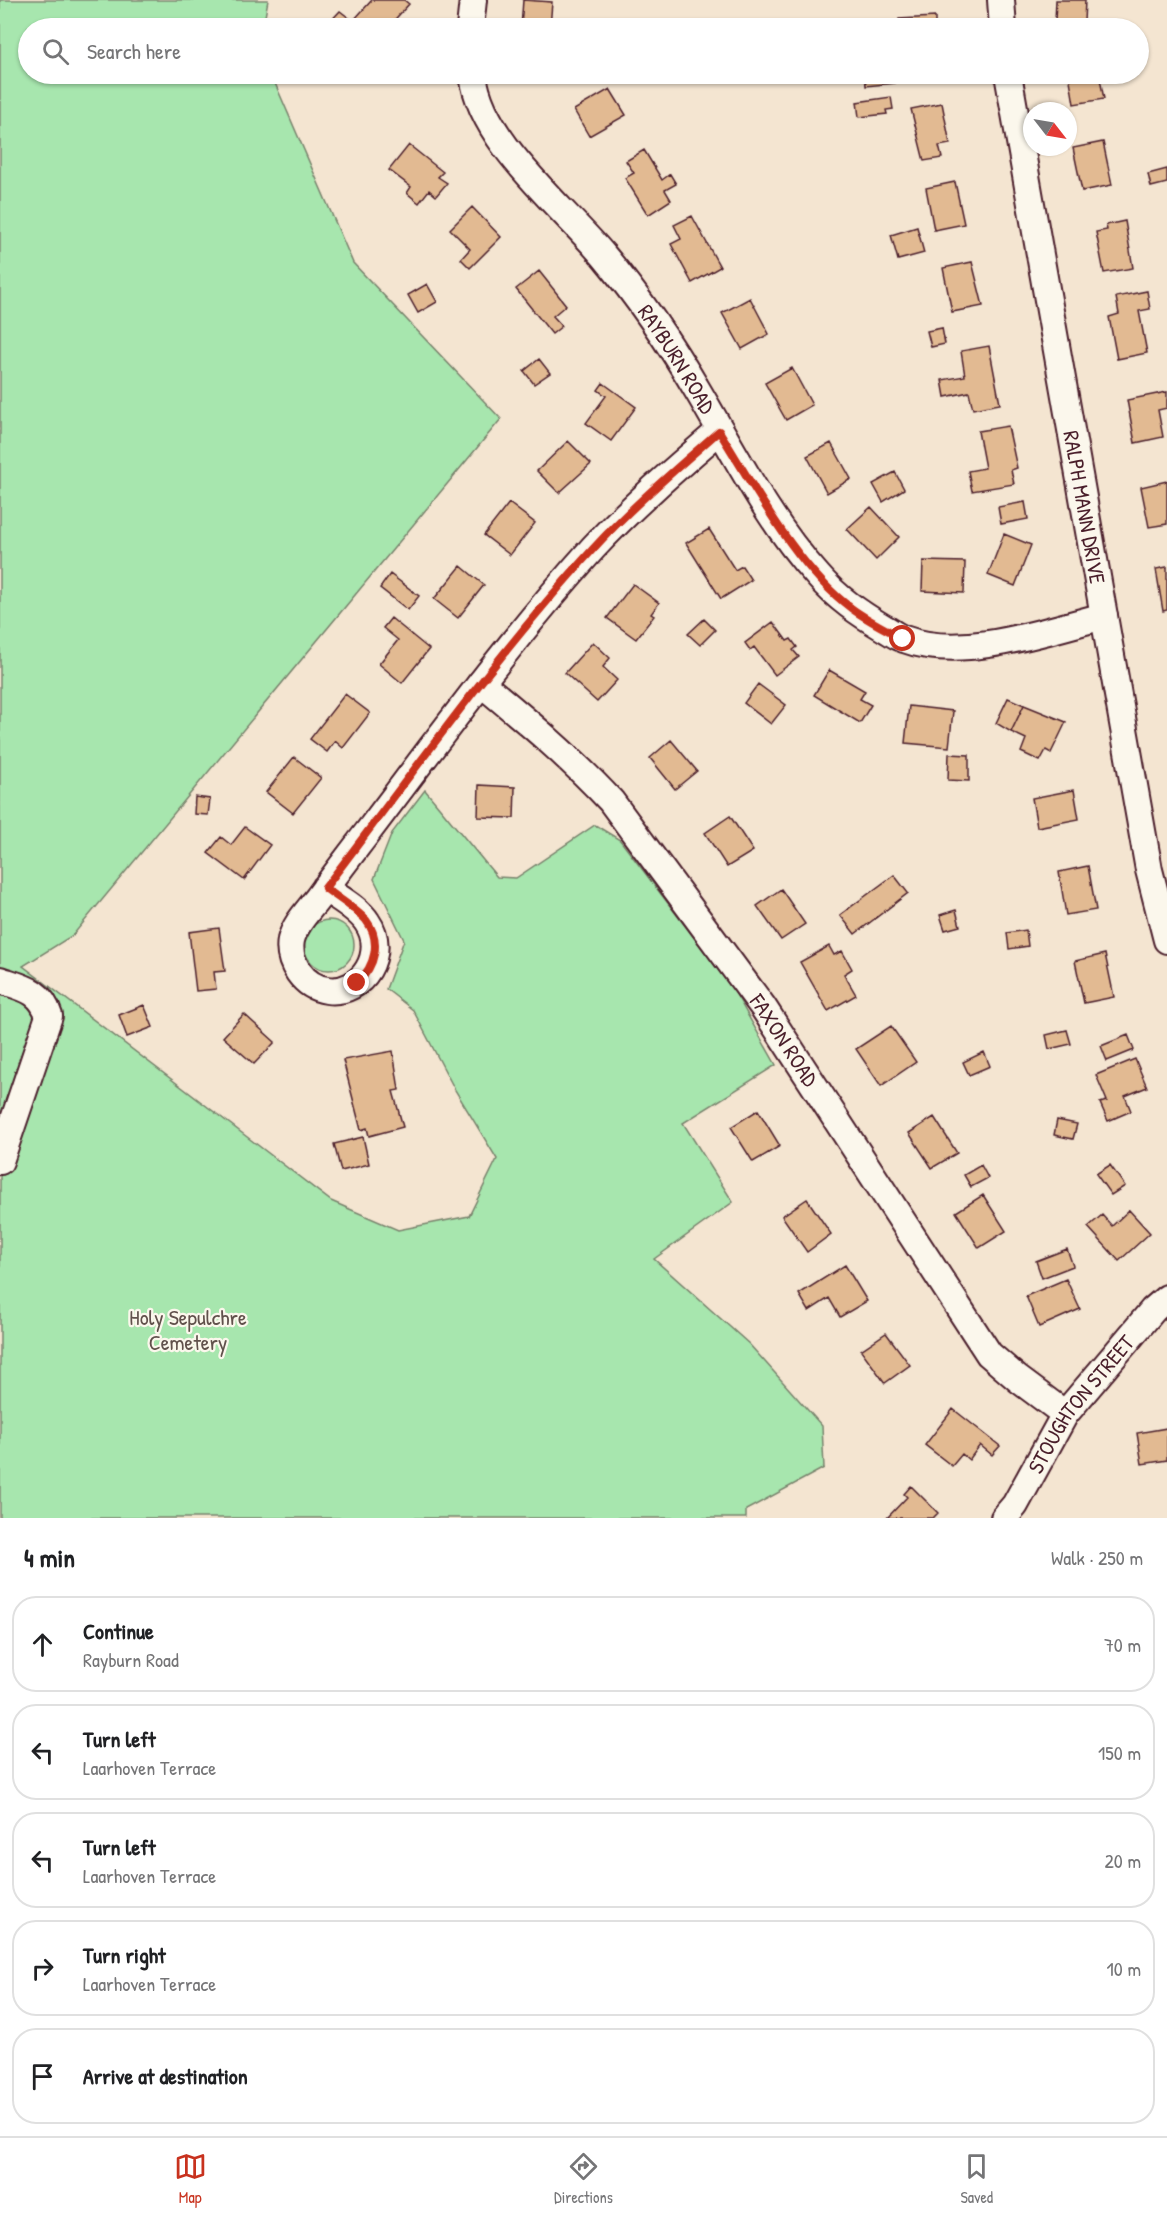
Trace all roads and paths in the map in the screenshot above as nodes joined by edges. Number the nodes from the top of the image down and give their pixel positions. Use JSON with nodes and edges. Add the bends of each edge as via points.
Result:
{"nodes":[{"id":1,"x":473,"y":0,"type":"edge"},
{"id":2,"x":1002,"y":0,"type":"edge"},
{"id":3,"x":471,"y":18,"type":"edge"},
{"id":4,"x":1003,"y":18,"type":"edge"},
{"id":5,"x":475,"y":84,"type":"edge"},
{"id":6,"x":1010,"y":84,"type":"edge"},
{"id":7,"x":719,"y":431,"type":"junction"},
{"id":8,"x":1104,"y":616,"type":"junction"},
{"id":9,"x":481,"y":683,"type":"junction"},
{"id":10,"x":1158,"y":867,"type":"edge"},
{"id":11,"x":325,"y":888,"type":"dead end"},
{"id":12,"x":1167,"y":940,"type":"edge"},
{"id":13,"x":0,"y":980,"type":"edge"},
{"id":14,"x":0,"y":1161,"type":"edge"},
{"id":15,"x":1162,"y":1310,"type":"edge"},
{"id":16,"x":1065,"y":1414,"type":"junction"},
{"id":17,"x":1004,"y":1518,"type":"edge"}],
"edges":[{"from":1,"to":3,"type":"street"},
{"from":2,"to":4,"type":"street"},
{"from":5,"to":7,"type":"street","name":"RAYBURN ROAD","via":[[485,115],[504,144],[635,295],[665,336]]},
{"from":6,"to":8,"type":"street","name":"RALPH MANN DRIVE"},
{"from":7,"to":8,"type":"street","name":"RAYBURN ROAD","via":[[778,526],[819,577],[851,608],[903,639],[943,648],[992,643]]},
{"from":7,"to":9,"type":"street","via":[[645,495],[594,548]]},
{"from":8,"to":10,"type":"street","name":"RALPH MANN DRIVE"},
{"from":9,"to":11,"type":"street"},
{"from":9,"to":16,"type":"street","name":"FAXON ROAD","via":[[543,734],[611,801],[763,1007],[988,1354]]},
{"from":10,"to":12,"type":"street","name":"RALPH MANN DRIVE"},
{"from":13,"to":14,"type":"street","via":[[38,995],[49,1016]]},
{"from":15,"to":16,"type":"street","name":"STOUGHTON STREET"},
{"from":16,"to":17,"type":"street","name":"STOUGHTON STREET","via":[[1015,1506]]}]}
